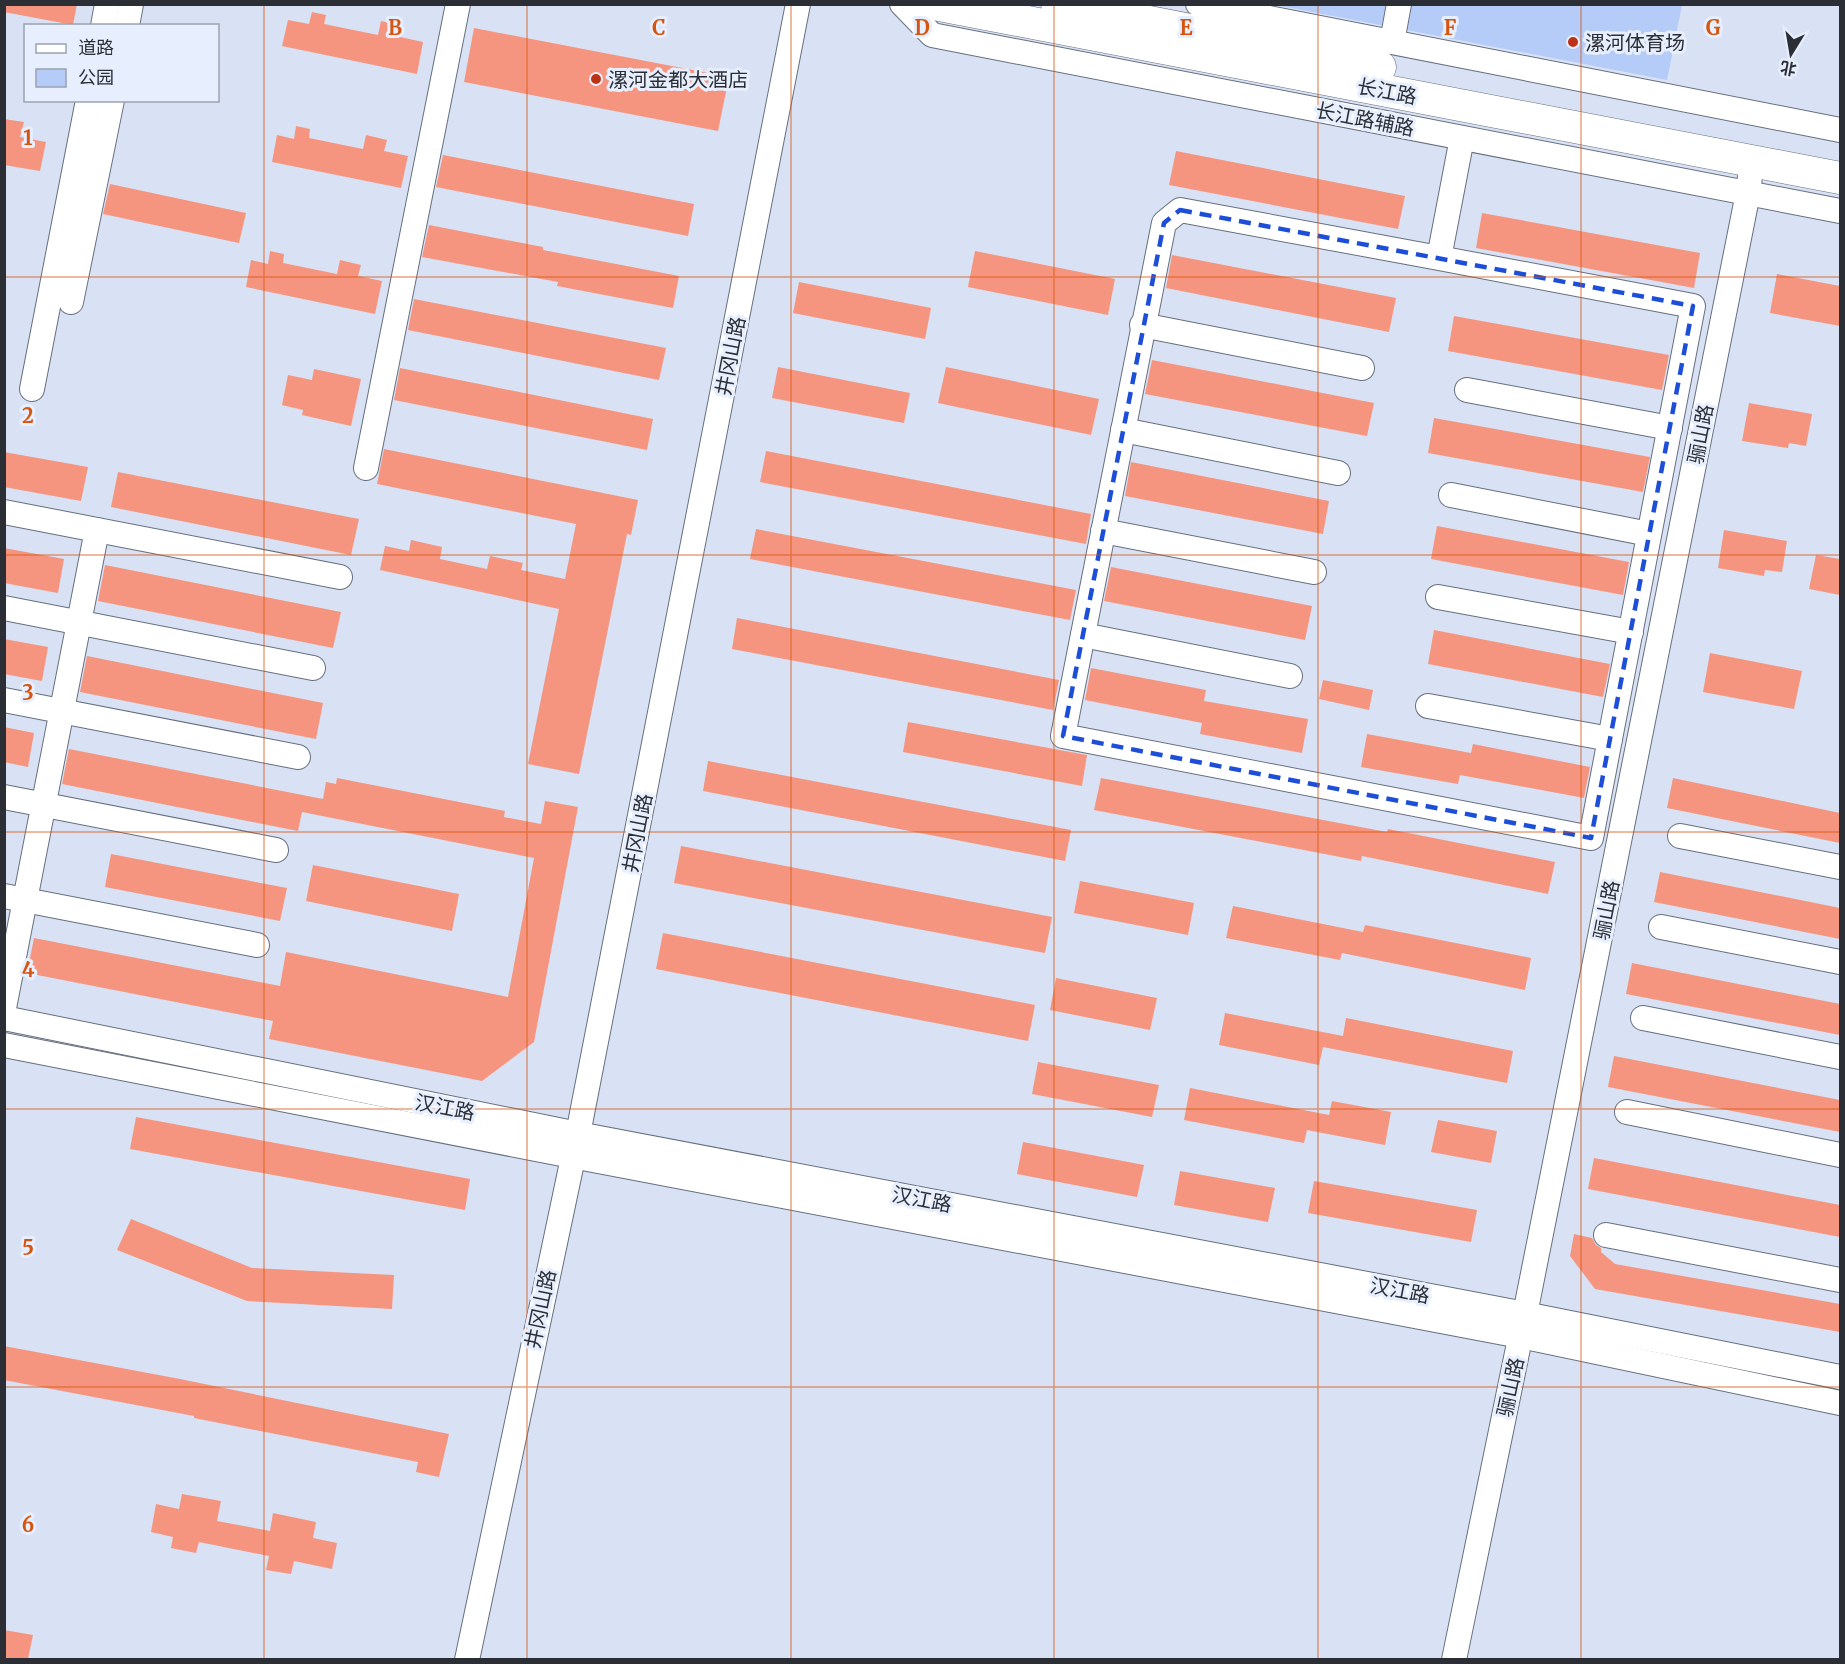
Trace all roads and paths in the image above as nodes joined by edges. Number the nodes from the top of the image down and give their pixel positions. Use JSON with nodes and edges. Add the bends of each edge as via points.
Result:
{"nodes":[{"id":1,"x":107,"y":4,"type":"edge"},
{"id":2,"x":131,"y":4,"type":"edge"},
{"id":3,"x":458,"y":4,"type":"edge"},
{"id":4,"x":798,"y":4,"type":"edge"},
{"id":5,"x":902,"y":4,"type":"edge"},
{"id":6,"x":934,"y":4,"type":"edge"},
{"id":7,"x":1057,"y":4,"type":"edge"},
{"id":8,"x":1198,"y":4,"type":"edge"},
{"id":9,"x":1399,"y":4,"type":"edge"},
{"id":10,"x":1087,"y":16,"type":"edge"},
{"id":11,"x":103,"y":24,"type":"edge"},
{"id":12,"x":127,"y":24,"type":"edge"},
{"id":13,"x":1392,"y":42,"type":"junction"},
{"id":14,"x":88,"y":102,"type":"edge"},
{"id":15,"x":112,"y":102,"type":"edge"},
{"id":16,"x":1840,"y":130,"type":"edge"},
{"id":17,"x":1462,"y":138,"type":"junction"},
{"id":18,"x":1840,"y":157,"type":"edge"},
{"id":19,"x":1752,"y":160,"type":"junction"},
{"id":20,"x":1840,"y":178,"type":"edge"},
{"id":21,"x":1748,"y":194,"type":"junction"},
{"id":22,"x":1840,"y":212,"type":"edge"},
{"id":23,"x":1439,"y":258,"type":"junction"},
{"id":24,"x":71,"y":302,"type":"dead end"},
{"id":25,"x":1142,"y":325,"type":"junction"},
{"id":26,"x":1362,"y":368,"type":"dead end"},
{"id":27,"x":32,"y":389,"type":"dead end"},
{"id":28,"x":1467,"y":390,"type":"dead end"},
{"id":29,"x":1670,"y":429,"type":"junction"},
{"id":30,"x":1123,"y":430,"type":"junction"},
{"id":31,"x":366,"y":468,"type":"dead end"},
{"id":32,"x":1338,"y":473,"type":"dead end"},
{"id":33,"x":1451,"y":495,"type":"dead end"},
{"id":34,"x":4,"y":512,"type":"edge"},
{"id":35,"x":97,"y":530,"type":"junction"},
{"id":36,"x":1103,"y":531,"type":"junction"},
{"id":37,"x":1650,"y":534,"type":"junction"},
{"id":38,"x":1314,"y":572,"type":"dead end"},
{"id":39,"x":340,"y":577,"type":"dead end"},
{"id":40,"x":1438,"y":597,"type":"dead end"},
{"id":41,"x":4,"y":608,"type":"edge"},
{"id":42,"x":79,"y":622,"type":"junction"},
{"id":43,"x":1631,"y":632,"type":"junction"},
{"id":44,"x":1083,"y":635,"type":"junction"},
{"id":45,"x":313,"y":668,"type":"dead end"},
{"id":46,"x":1290,"y":676,"type":"dead end"},
{"id":47,"x":4,"y":700,"type":"edge"},
{"id":48,"x":1428,"y":706,"type":"dead end"},
{"id":49,"x":62,"y":711,"type":"junction"},
{"id":50,"x":1610,"y":739,"type":"junction"},
{"id":51,"x":298,"y":757,"type":"dead end"},
{"id":52,"x":4,"y":797,"type":"edge"},
{"id":53,"x":44,"y":804,"type":"junction"},
{"id":54,"x":1680,"y":836,"type":"dead end"},
{"id":55,"x":276,"y":850,"type":"dead end"},
{"id":56,"x":1840,"y":867,"type":"edge"},
{"id":57,"x":15,"y":898,"type":"edge"},
{"id":58,"x":1661,"y":927,"type":"dead end"},
{"id":59,"x":257,"y":945,"type":"dead end"},
{"id":60,"x":1840,"y":962,"type":"edge"},
{"id":61,"x":4,"y":1008,"type":"edge"},
{"id":62,"x":4,"y":1018,"type":"edge"},
{"id":63,"x":1643,"y":1018,"type":"dead end"},
{"id":64,"x":4,"y":1045,"type":"edge"},
{"id":65,"x":1840,"y":1056,"type":"edge"},
{"id":66,"x":1627,"y":1112,"type":"dead end"},
{"id":67,"x":575,"y":1145,"type":"junction"},
{"id":68,"x":1840,"y":1155,"type":"edge"},
{"id":69,"x":1606,"y":1235,"type":"dead end"},
{"id":70,"x":1840,"y":1280,"type":"edge"},
{"id":71,"x":1523,"y":1325,"type":"junction"},
{"id":72,"x":1840,"y":1377,"type":"edge"},
{"id":73,"x":1840,"y":1404,"type":"edge"},
{"id":74,"x":467,"y":1659,"type":"edge"},
{"id":75,"x":1454,"y":1659,"type":"edge"}],
"edges":[{"from":1,"to":11,"type":"street"},
{"from":2,"to":12,"type":"street"},
{"from":3,"to":31,"type":"street"},
{"from":4,"to":67,"type":"street","name":"井冈山路"},
{"from":5,"to":17,"type":"street","name":"长江路辅路","via":[[932,35]]},
{"from":6,"to":10,"type":"main road","name":"长江路"},
{"from":7,"to":10,"type":"main road","name":"长江路"},
{"from":8,"to":13,"type":"street"},
{"from":9,"to":13,"type":"street"},
{"from":10,"to":18,"type":"main road","name":"长江路"},
{"from":10,"to":19,"type":"main road","name":"长江路"},
{"from":13,"to":16,"type":"street"},
{"from":14,"to":27,"type":"street"},
{"from":15,"to":24,"type":"street"},
{"from":17,"to":21,"type":"street","name":"长江路辅路"},
{"from":17,"to":23,"type":"street"},
{"from":19,"to":20,"type":"main road","name":"长江路"},
{"from":19,"to":21,"type":"street","name":"骊山路"},
{"from":21,"to":22,"type":"street","name":"长江路辅路"},
{"from":21,"to":71,"type":"street","name":"骊山路"},
{"from":23,"to":25,"type":"street","via":[[1180,210],[1164,223]]},
{"from":23,"to":29,"type":"street","via":[[1693,306]]},
{"from":25,"to":26,"type":"street"},
{"from":25,"to":30,"type":"street"},
{"from":28,"to":29,"type":"street"},
{"from":29,"to":37,"type":"street"},
{"from":30,"to":32,"type":"street"},
{"from":30,"to":36,"type":"street"},
{"from":33,"to":37,"type":"street"},
{"from":34,"to":35,"type":"street"},
{"from":35,"to":39,"type":"street"},
{"from":35,"to":42,"type":"street"},
{"from":36,"to":38,"type":"street"},
{"from":36,"to":44,"type":"street"},
{"from":37,"to":43,"type":"street"},
{"from":40,"to":43,"type":"street"},
{"from":41,"to":42,"type":"street"},
{"from":42,"to":45,"type":"street"},
{"from":42,"to":49,"type":"street"},
{"from":43,"to":50,"type":"street"},
{"from":44,"to":46,"type":"street"},
{"from":44,"to":50,"type":"street","via":[[1063,736],[1591,838]]},
{"from":47,"to":49,"type":"street"},
{"from":48,"to":50,"type":"street"},
{"from":49,"to":51,"type":"street"},
{"from":49,"to":53,"type":"street"},
{"from":52,"to":53,"type":"street"},
{"from":53,"to":55,"type":"street"},
{"from":53,"to":57,"type":"street"},
{"from":54,"to":56,"type":"street"},
{"from":57,"to":59,"type":"street"},
{"from":57,"to":61,"type":"street"},
{"from":58,"to":60,"type":"street"},
{"from":62,"to":67,"type":"street","name":"汉江路"},
{"from":63,"to":65,"type":"street"},
{"from":64,"to":67,"type":"street","name":"汉江路"},
{"from":66,"to":68,"type":"street"},
{"from":67,"to":71,"type":"street","name":"汉江路"},
{"from":67,"to":74,"type":"street","name":"井冈山路"},
{"from":69,"to":70,"type":"street"},
{"from":71,"to":72,"type":"street","name":"汉江路"},
{"from":71,"to":73,"type":"street","name":"汉江路"},
{"from":71,"to":75,"type":"street","name":"骊山路"}]}
